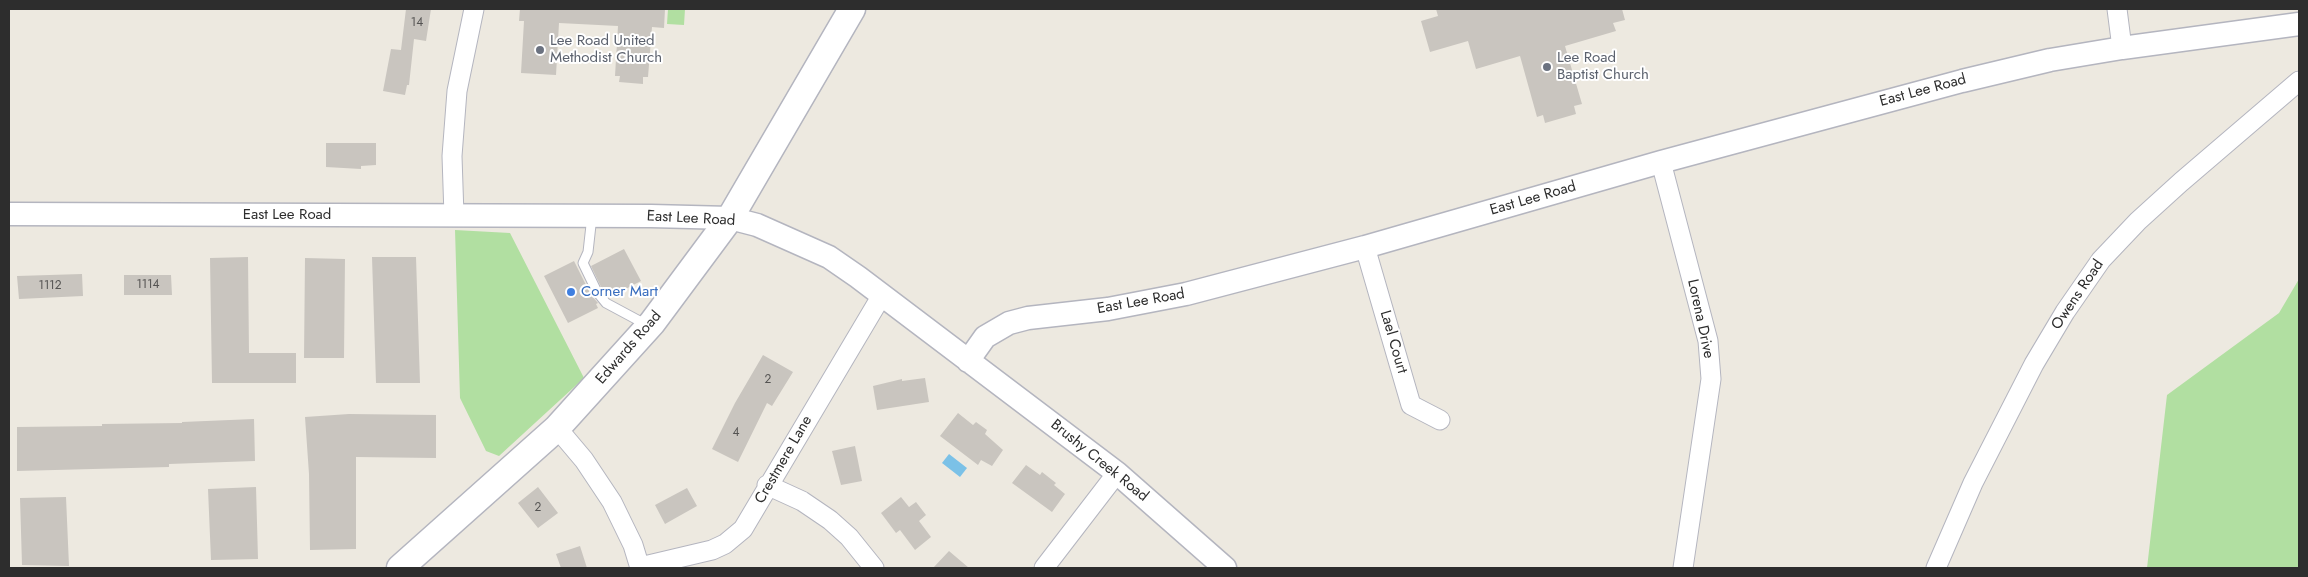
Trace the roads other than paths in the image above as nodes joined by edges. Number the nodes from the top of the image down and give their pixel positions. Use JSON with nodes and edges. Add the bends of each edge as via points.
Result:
{"nodes":[{"id":1,"x":474,"y":9,"type":"edge"},
{"id":2,"x":852,"y":9,"type":"edge"},
{"id":3,"x":2117,"y":9,"type":"edge"},
{"id":4,"x":2299,"y":24,"type":"edge"},
{"id":5,"x":2122,"y":48,"type":"junction"},
{"id":6,"x":2299,"y":81,"type":"edge"},
{"id":7,"x":1661,"y":162,"type":"junction"},
{"id":8,"x":9,"y":214,"type":"edge"},
{"id":9,"x":454,"y":216,"type":"junction"},
{"id":10,"x":592,"y":216,"type":"junction"},
{"id":11,"x":730,"y":218,"type":"junction"},
{"id":12,"x":1365,"y":248,"type":"junction"},
{"id":13,"x":882,"y":295,"type":"junction"},
{"id":14,"x":650,"y":326,"type":"junction"},
{"id":15,"x":968,"y":361,"type":"junction"},
{"id":16,"x":1440,"y":420,"type":"dead end"},
{"id":17,"x":557,"y":428,"type":"junction"},
{"id":18,"x":1117,"y":473,"type":"junction"},
{"id":19,"x":767,"y":485,"type":"junction"},
{"id":20,"x":640,"y":567,"type":"edge"},
{"id":21,"x":400,"y":568,"type":"edge"},
{"id":22,"x":874,"y":568,"type":"edge"},
{"id":23,"x":1044,"y":568,"type":"edge"},
{"id":24,"x":1225,"y":568,"type":"edge"},
{"id":25,"x":1683,"y":568,"type":"edge"},
{"id":26,"x":1936,"y":568,"type":"edge"}],
"edges":[{"from":1,"to":9,"type":"street","via":[[458,82],[453,126]]},
{"from":2,"to":11,"type":"main road","name":"Edwards Road"},
{"from":3,"to":5,"type":"street"},
{"from":4,"to":5,"type":"street","name":"East Lee Road"},
{"from":5,"to":7,"type":"street","name":"East Lee Road","via":[[2050,60],[1962,81]]},
{"from":6,"to":26,"type":"street","name":"Owens Road","via":[[2181,182],[2101,260],[2034,364],[1973,483]]},
{"from":7,"to":12,"type":"street","name":"East Lee Road"},
{"from":7,"to":25,"type":"street","name":"Lorena Drive","via":[[1708,341],[1711,378]]},
{"from":8,"to":9,"type":"street","name":"East Lee Road"},
{"from":9,"to":10,"type":"street","name":"East Lee Road"},
{"from":10,"to":11,"type":"street","name":"East Lee Road"},
{"from":10,"to":14,"type":"lane","via":[[588,252],[583,263],[597,292],[606,303]]},
{"from":11,"to":13,"type":"street","name":"East Lee Road","via":[[757,225],[829,257]]},
{"from":11,"to":14,"type":"main road","name":"Edwards Road"},
{"from":12,"to":15,"type":"street","name":"East Lee Road","via":[[1152,302],[1009,323],[985,337]]},
{"from":12,"to":16,"type":"street","name":"Lael Court","via":[[1411,405]]},
{"from":13,"to":15,"type":"street","name":"East Lee Road"},
{"from":13,"to":19,"type":"street","name":"Crestmere Lane"},
{"from":14,"to":17,"type":"main road","name":"Edwards Road"},
{"from":15,"to":18,"type":"street","name":"Brushy Creek Road"},
{"from":17,"to":20,"type":"street","via":[[584,460],[612,502],[628,532]]},
{"from":17,"to":21,"type":"main road","name":"Edwards Road"},
{"from":18,"to":23,"type":"street"},
{"from":18,"to":24,"type":"street","name":"Brushy Creek Road"},
{"from":19,"to":20,"type":"street","name":"Crestmere Lane","via":[[743,529],[725,544]]},
{"from":19,"to":22,"type":"street","via":[[802,501],[830,520],[849,537]]}]}
